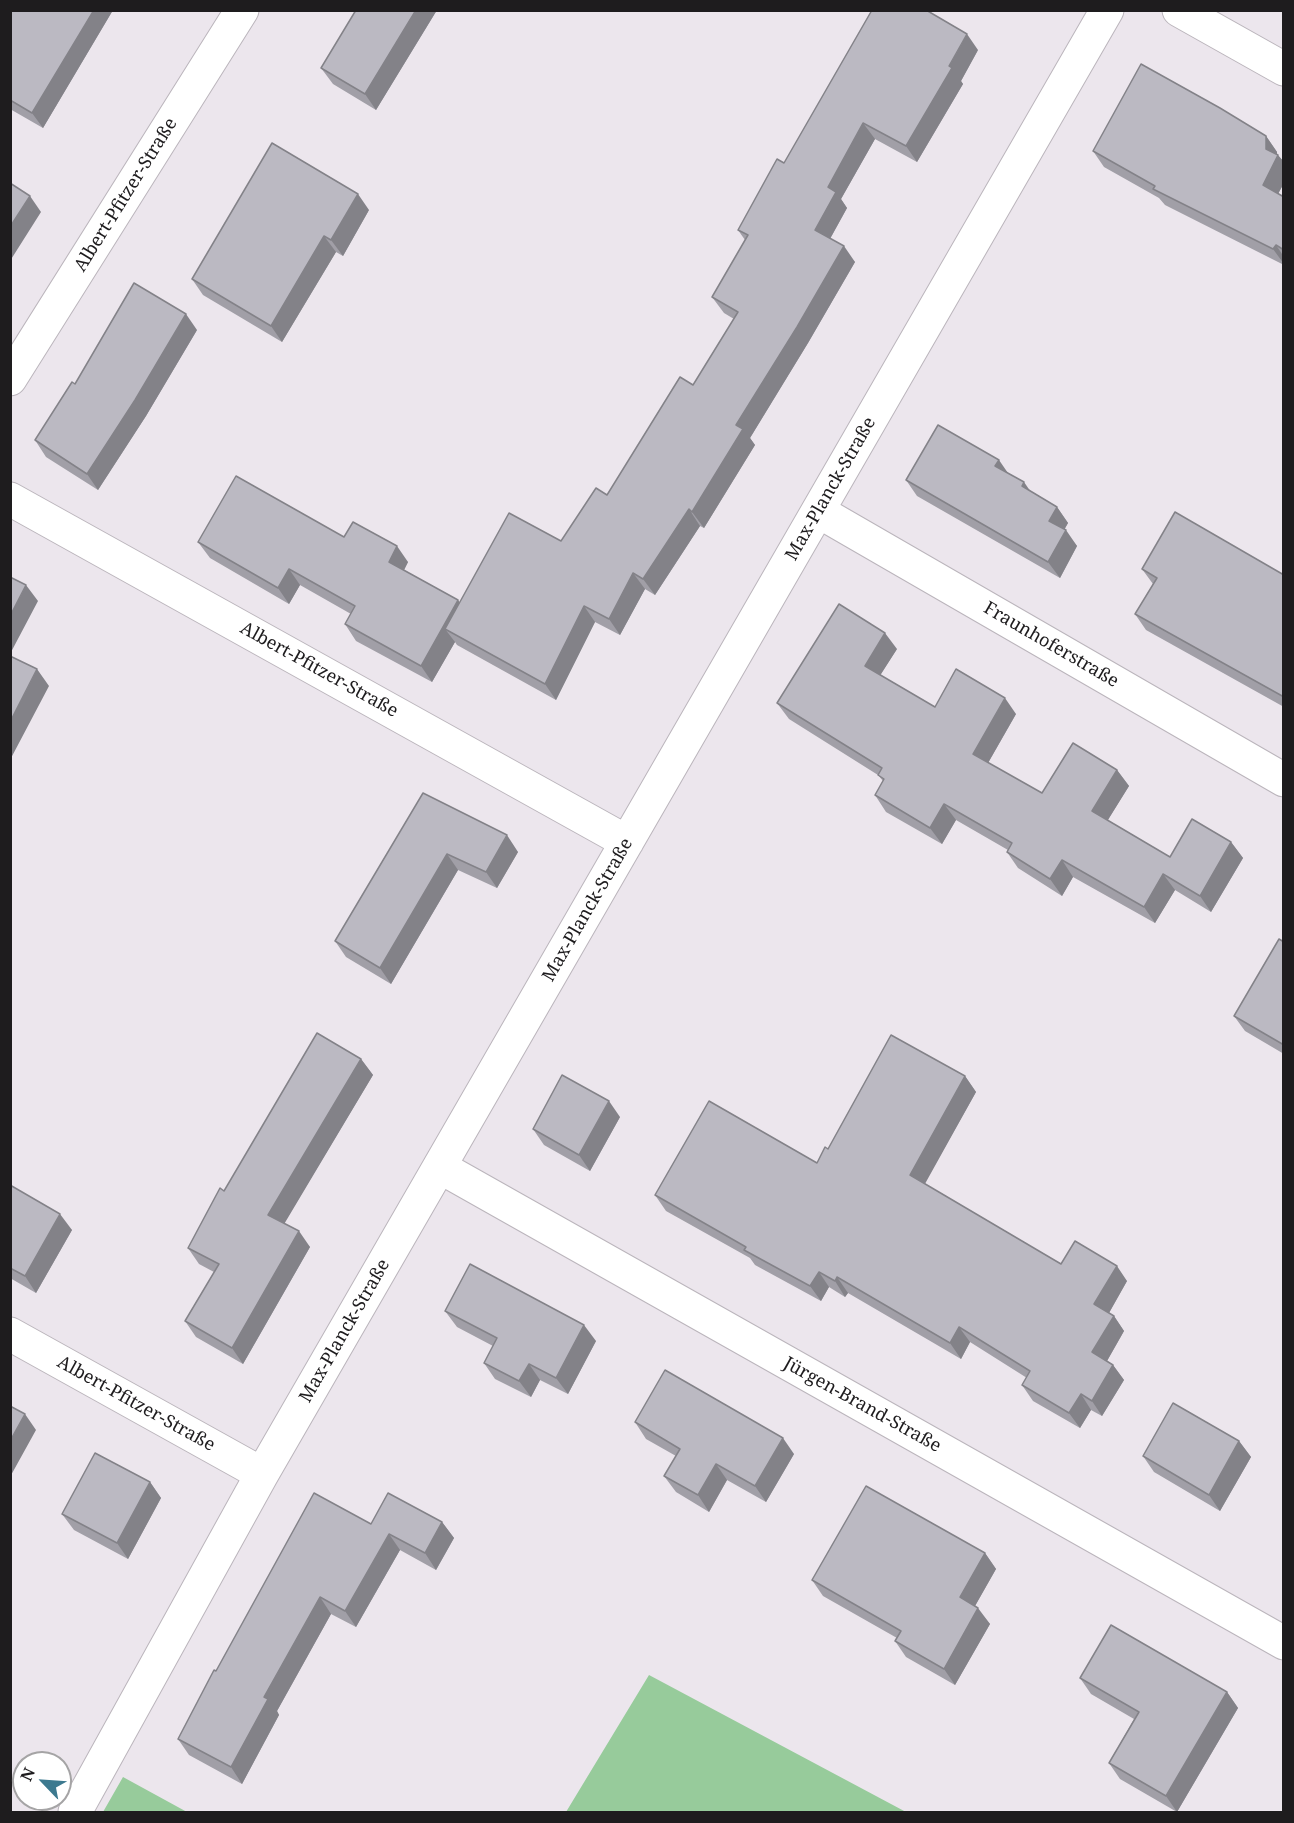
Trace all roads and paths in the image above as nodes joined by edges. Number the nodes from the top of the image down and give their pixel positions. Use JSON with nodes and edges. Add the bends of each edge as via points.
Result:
{"nodes":[{"id":1,"x":242,"y":10,"type":"edge"},
{"id":2,"x":1107,"y":10,"type":"edge"},
{"id":3,"x":1179,"y":10,"type":"edge"},
{"id":4,"x":1284,"y":69,"type":"edge"},
{"id":5,"x":10,"y":379,"type":"edge"},
{"id":6,"x":10,"y":499,"type":"edge"},
{"id":7,"x":818,"y":511,"type":"junction"},
{"id":8,"x":1284,"y":780,"type":"edge"},
{"id":9,"x":627,"y":842,"type":"junction"},
{"id":10,"x":440,"y":1167,"type":"junction"},
{"id":11,"x":10,"y":1334,"type":"edge"},
{"id":12,"x":262,"y":1474,"type":"junction"},
{"id":13,"x":1284,"y":1644,"type":"edge"},
{"id":14,"x":75,"y":1812,"type":"edge"}],
"edges":[{"from":1,"to":5,"type":"street","name":"Albert-Pfitzer-Straße"},
{"from":2,"to":7,"type":"street","name":"Max-Planck-Straße"},
{"from":3,"to":4,"type":"street"},
{"from":6,"to":9,"type":"street","name":"Albert-Pfitzer-Straße"},
{"from":7,"to":8,"type":"street","name":"Fraunhoferstraße"},
{"from":7,"to":9,"type":"street","name":"Max-Planck-Straße"},
{"from":9,"to":10,"type":"street","name":"Max-Planck-Straße"},
{"from":10,"to":12,"type":"street","name":"Max-Planck-Straße"},
{"from":10,"to":13,"type":"street","name":"Jürgen-Brand-Straße"},
{"from":11,"to":12,"type":"street","name":"Albert-Pfitzer-Straße"},
{"from":12,"to":14,"type":"street","name":"Max-Planck-Straße"}]}
